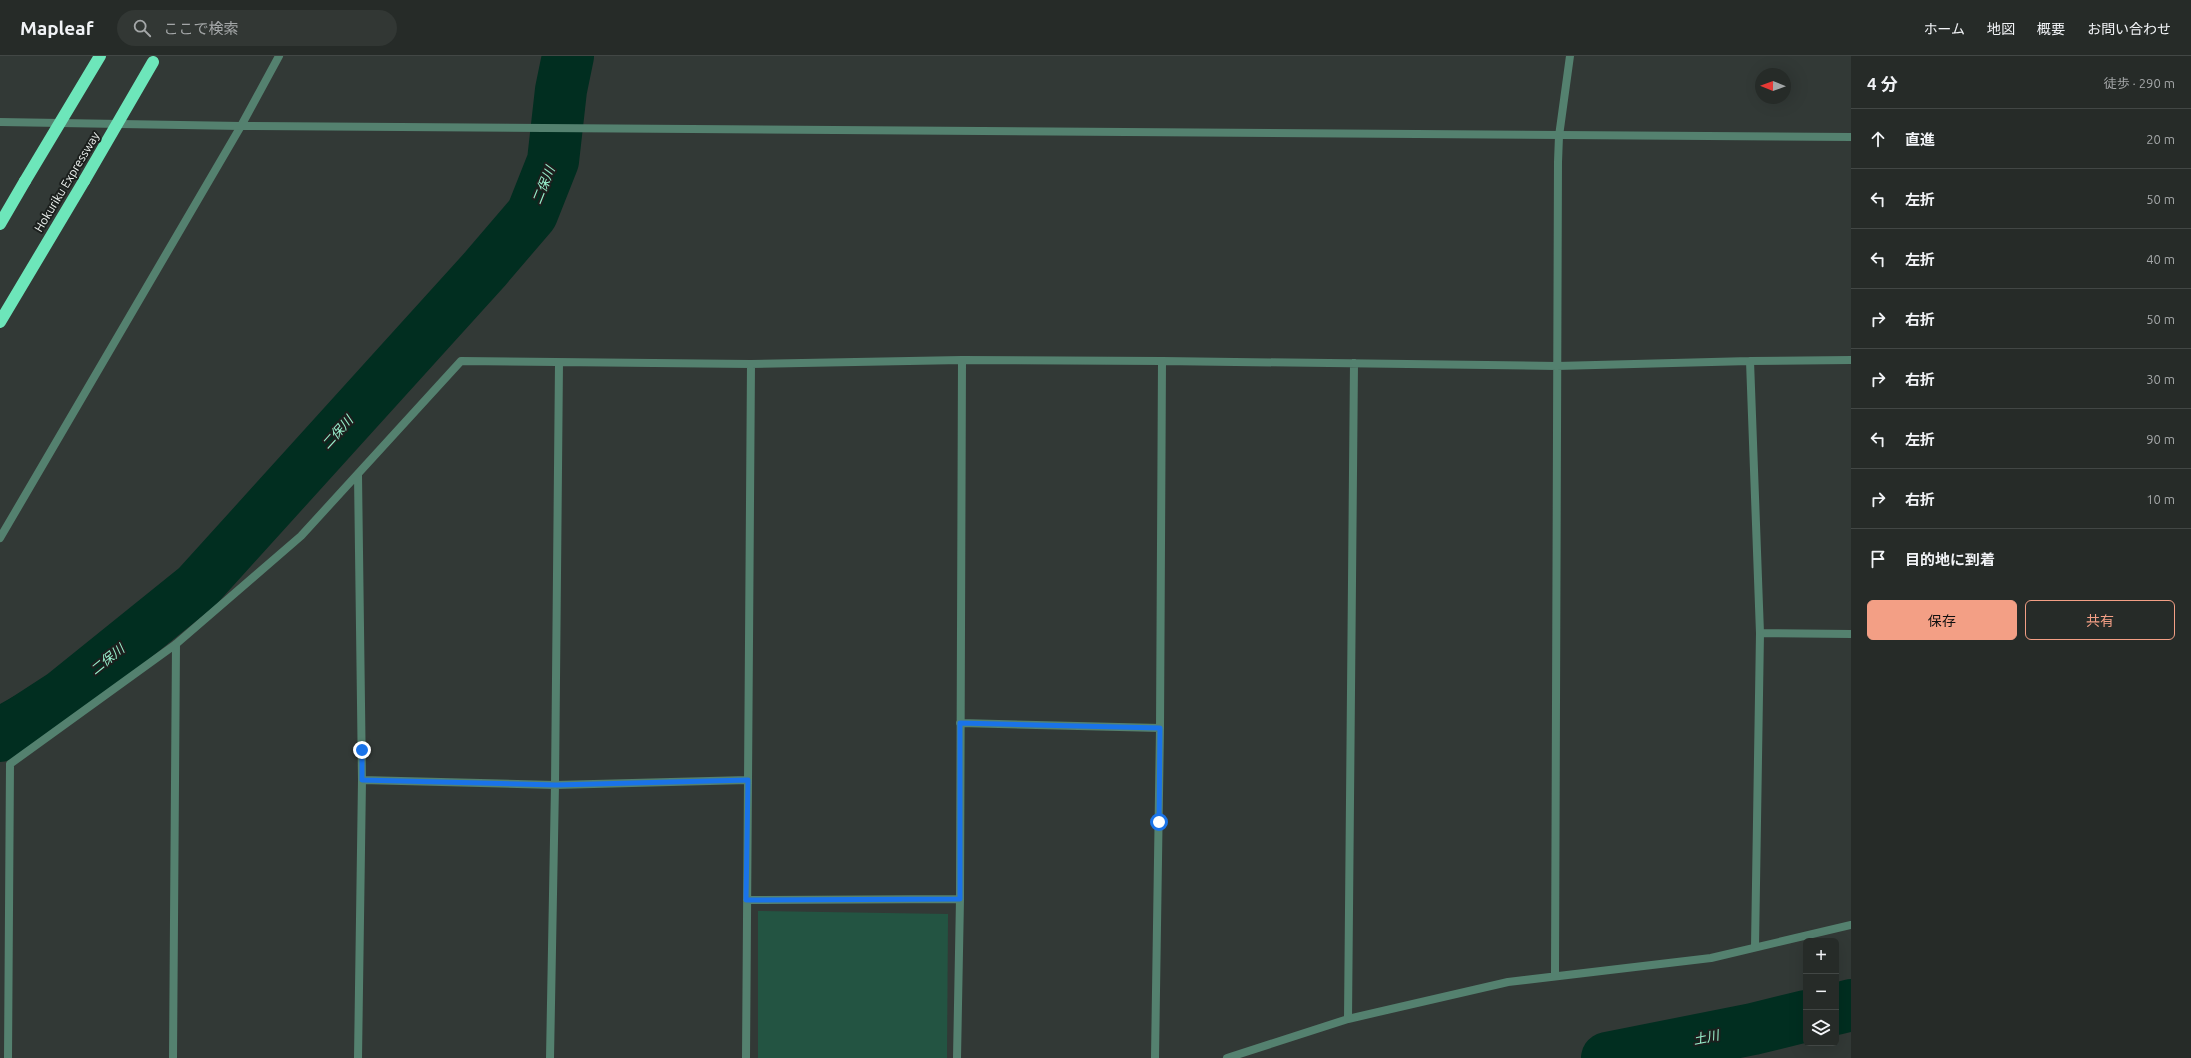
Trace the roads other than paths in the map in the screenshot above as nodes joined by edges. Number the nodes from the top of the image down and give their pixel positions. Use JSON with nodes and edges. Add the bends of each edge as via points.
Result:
{"nodes":[{"id":1,"x":100,"y":56,"type":"edge"},
{"id":2,"x":279,"y":56,"type":"edge"},
{"id":3,"x":1570,"y":56,"type":"edge"},
{"id":4,"x":154,"y":59,"type":"edge"},
{"id":5,"x":0,"y":122,"type":"edge"},
{"id":6,"x":241,"y":126,"type":"junction"},
{"id":7,"x":1559,"y":136,"type":"junction"},
{"id":8,"x":1851,"y":137,"type":"edge"},
{"id":9,"x":0,"y":224,"type":"edge"},
{"id":10,"x":0,"y":322,"type":"edge"},
{"id":11,"x":962,"y":360,"type":"junction"},
{"id":12,"x":1851,"y":360,"type":"edge"},
{"id":13,"x":1162,"y":361,"type":"junction"},
{"id":14,"x":1750,"y":361,"type":"junction"},
{"id":15,"x":559,"y":363,"type":"junction"},
{"id":16,"x":1354,"y":363,"type":"junction"},
{"id":17,"x":751,"y":364,"type":"junction"},
{"id":18,"x":1557,"y":366,"type":"junction"},
{"id":19,"x":358,"y":475,"type":"junction"},
{"id":20,"x":0,"y":538,"type":"edge"},
{"id":21,"x":1760,"y":633,"type":"junction"},
{"id":22,"x":1851,"y":634,"type":"edge"},
{"id":23,"x":176,"y":644,"type":"junction"},
{"id":24,"x":960,"y":723,"type":"junction"},
{"id":25,"x":1160,"y":728,"type":"junction"},
{"id":26,"x":362,"y":780,"type":"junction"},
{"id":27,"x":748,"y":780,"type":"junction"},
{"id":28,"x":556,"y":785,"type":"junction"},
{"id":29,"x":960,"y":899,"type":"junction"},
{"id":30,"x":746,"y":900,"type":"junction"},
{"id":31,"x":1851,"y":925,"type":"edge"},
{"id":32,"x":1756,"y":947,"type":"junction"},
{"id":33,"x":1555,"y":976,"type":"junction"},
{"id":34,"x":1348,"y":1019,"type":"junction"},
{"id":35,"x":8,"y":1058,"type":"edge"},
{"id":36,"x":173,"y":1058,"type":"edge"},
{"id":37,"x":358,"y":1058,"type":"edge"},
{"id":38,"x":550,"y":1058,"type":"edge"},
{"id":39,"x":746,"y":1058,"type":"edge"},
{"id":40,"x":956,"y":1058,"type":"edge"},
{"id":41,"x":1155,"y":1058,"type":"edge"},
{"id":42,"x":1227,"y":1058,"type":"edge"}],
"edges":[{"from":1,"to":9,"type":"highway","bridge":true},
{"from":2,"to":6,"type":"street"},
{"from":3,"to":7,"type":"street"},
{"from":4,"to":10,"type":"highway","name":"Hokuriku Expressway","bridge":true},
{"from":5,"to":6,"type":"street"},
{"from":6,"to":7,"type":"street"},
{"from":6,"to":20,"type":"street"},
{"from":7,"to":8,"type":"street"},
{"from":7,"to":18,"type":"street"},
{"from":11,"to":13,"type":"street"},
{"from":11,"to":17,"type":"street"},
{"from":11,"to":24,"type":"street"},
{"from":12,"to":14,"type":"street"},
{"from":13,"to":16,"type":"street"},
{"from":13,"to":25,"type":"street"},
{"from":14,"to":18,"type":"street"},
{"from":14,"to":21,"type":"street"},
{"from":15,"to":17,"type":"street"},
{"from":15,"to":19,"type":"street","via":[[461,361]]},
{"from":15,"to":28,"type":"street"},
{"from":16,"to":18,"type":"street"},
{"from":16,"to":34,"type":"street"},
{"from":17,"to":27,"type":"street"},
{"from":18,"to":33,"type":"street"},
{"from":19,"to":23,"type":"street","via":[[301,536]]},
{"from":19,"to":26,"type":"street"},
{"from":21,"to":22,"type":"street"},
{"from":21,"to":32,"type":"street"},
{"from":23,"to":35,"type":"street","via":[[10,764]]},
{"from":23,"to":36,"type":"street"},
{"from":24,"to":25,"type":"street"},
{"from":24,"to":29,"type":"street"},
{"from":25,"to":41,"type":"street"},
{"from":26,"to":28,"type":"street"},
{"from":26,"to":37,"type":"street"},
{"from":27,"to":28,"type":"street"},
{"from":27,"to":30,"type":"street"},
{"from":28,"to":38,"type":"street"},
{"from":29,"to":30,"type":"street"},
{"from":29,"to":40,"type":"street"},
{"from":30,"to":39,"type":"street"},
{"from":31,"to":32,"type":"street"},
{"from":32,"to":33,"type":"street","via":[[1711,958]]},
{"from":33,"to":34,"type":"street","via":[[1508,982]]},
{"from":34,"to":42,"type":"street"}]}
